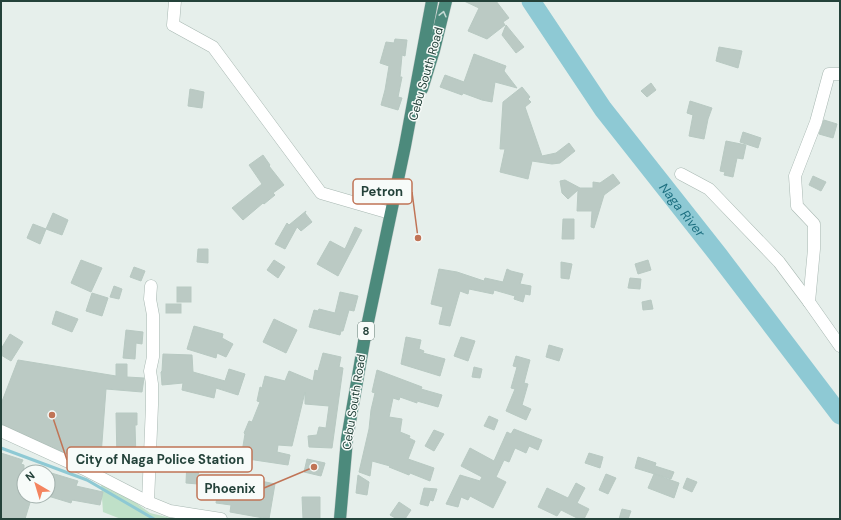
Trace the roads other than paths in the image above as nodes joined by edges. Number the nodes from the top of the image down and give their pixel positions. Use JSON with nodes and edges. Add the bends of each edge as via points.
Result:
{"nodes":[{"id":1,"x":175,"y":1,"type":"edge"},
{"id":2,"x":432,"y":1,"type":"edge"},
{"id":3,"x":446,"y":1,"type":"edge"},
{"id":4,"x":840,"y":74,"type":"edge"},
{"id":5,"x":405,"y":146,"type":"junction"},
{"id":6,"x":681,"y":174,"type":"dead end"},
{"id":7,"x":390,"y":213,"type":"junction"},
{"id":8,"x":151,"y":286,"type":"dead end"},
{"id":9,"x":809,"y":302,"type":"junction"},
{"id":10,"x":840,"y":346,"type":"edge"},
{"id":11,"x":1,"y":431,"type":"edge"},
{"id":12,"x":148,"y":502,"type":"junction"},
{"id":13,"x":221,"y":519,"type":"edge"},
{"id":14,"x":340,"y":519,"type":"edge"}],
"edges":[{"from":1,"to":7,"type":"street","via":[[173,25],[213,47],[321,193]]},
{"from":2,"to":5,"type":"highway","name":"Cebu South Road","number":"8"},
{"from":5,"to":3,"type":"highway","name":"Cebu South Road","number":"8","one_way":true},
{"from":4,"to":9,"type":"street","via":[[829,74],[816,122],[795,176],[797,206],[814,224]]},
{"from":5,"to":7,"type":"highway","name":"Cebu South Road","number":"8"},
{"from":6,"to":9,"type":"street","via":[[709,189],[779,262]]},
{"from":7,"to":14,"type":"highway","name":"Cebu South Road","number":"8","via":[[350,424]]},
{"from":8,"to":12,"type":"street","via":[[153,357],[150,371],[152,405]]},
{"from":9,"to":10,"type":"street"},
{"from":11,"to":12,"type":"street"},
{"from":12,"to":13,"type":"street","via":[[170,511]]}]}
